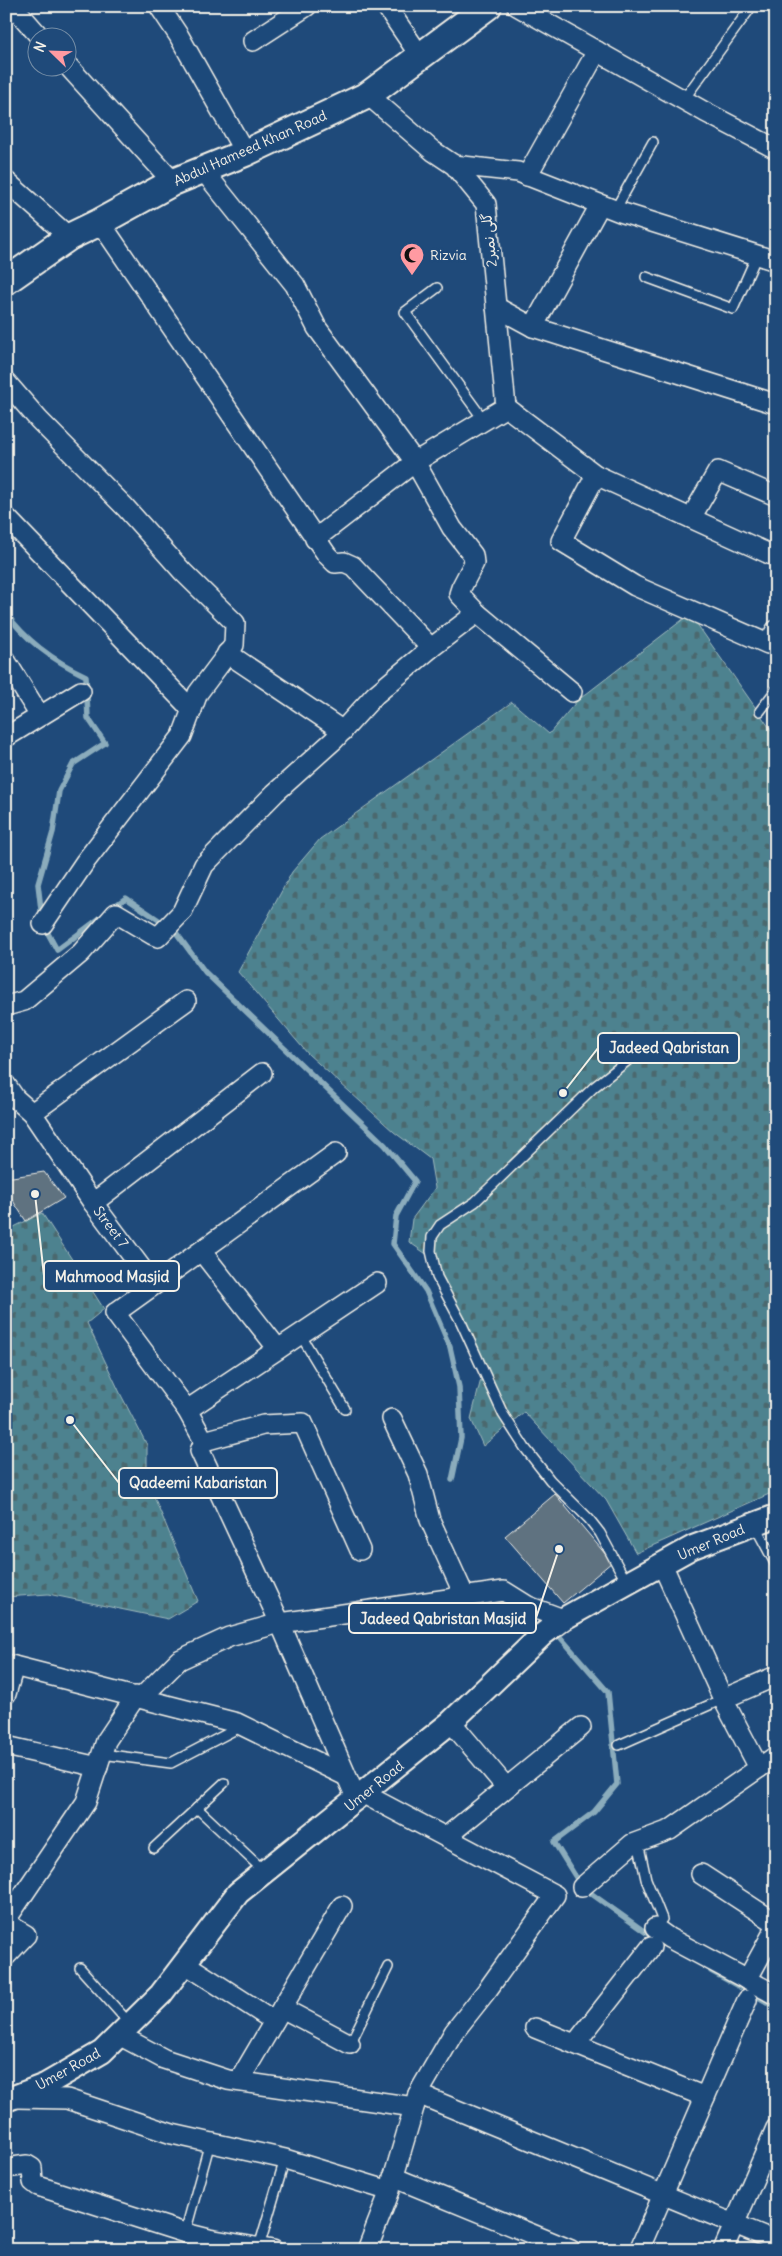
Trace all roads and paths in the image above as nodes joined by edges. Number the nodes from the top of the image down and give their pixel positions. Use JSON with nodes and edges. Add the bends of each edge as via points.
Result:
{"nodes":[{"id":1,"x":13,"y":6,"type":"edge"},
{"id":2,"x":159,"y":6,"type":"edge"},
{"id":3,"x":307,"y":6,"type":"edge"},
{"id":4,"x":386,"y":6,"type":"edge"},
{"id":5,"x":488,"y":6,"type":"edge"},
{"id":6,"x":517,"y":6,"type":"edge"},
{"id":7,"x":749,"y":10,"type":"dead end"},
{"id":8,"x":32,"y":28,"type":"edge"},
{"id":9,"x":254,"y":42,"type":"dead end"},
{"id":10,"x":597,"y":51,"type":"junction"},
{"id":11,"x":420,"y":56,"type":"junction"},
{"id":12,"x":78,"y":77,"type":"edge"},
{"id":13,"x":368,"y":95,"type":"junction"},
{"id":14,"x":684,"y":99,"type":"junction"},
{"id":15,"x":653,"y":142,"type":"dead end"},
{"id":16,"x":776,"y":149,"type":"edge"},
{"id":17,"x":245,"y":153,"type":"junction"},
{"id":18,"x":454,"y":165,"type":"junction"},
{"id":19,"x":203,"y":170,"type":"junction"},
{"id":20,"x":527,"y":176,"type":"junction"},
{"id":21,"x":6,"y":181,"type":"edge"},
{"id":22,"x":173,"y":182,"type":"junction"},
{"id":23,"x":608,"y":208,"type":"junction"},
{"id":24,"x":100,"y":222,"type":"junction"},
{"id":25,"x":69,"y":237,"type":"junction"},
{"id":26,"x":757,"y":255,"type":"junction"},
{"id":27,"x":776,"y":261,"type":"edge"},
{"id":28,"x":646,"y":277,"type":"dead end"},
{"id":29,"x":6,"y":281,"type":"edge"},
{"id":30,"x":437,"y":288,"type":"dead end"},
{"id":31,"x":496,"y":307,"type":"junction"},
{"id":32,"x":533,"y":327,"type":"junction"},
{"id":33,"x":6,"y":382,"type":"edge"},
{"id":34,"x":776,"y":404,"type":"edge"},
{"id":35,"x":506,"y":407,"type":"junction"},
{"id":36,"x":483,"y":419,"type":"junction"},
{"id":37,"x":416,"y":462,"type":"junction"},
{"id":38,"x":596,"y":475,"type":"junction"},
{"id":39,"x":776,"y":496,"type":"edge"},
{"id":40,"x":6,"y":517,"type":"edge"},
{"id":41,"x":691,"y":518,"type":"junction"},
{"id":42,"x":315,"y":539,"type":"junction"},
{"id":43,"x":776,"y":557,"type":"edge"},
{"id":44,"x":477,"y":613,"type":"junction"},
{"id":45,"x":776,"y":630,"type":"edge"},
{"id":46,"x":431,"y":648,"type":"junction"},
{"id":47,"x":227,"y":653,"type":"junction"},
{"id":48,"x":6,"y":661,"type":"edge"},
{"id":49,"x":776,"y":690,"type":"edge"},
{"id":50,"x":81,"y":691,"type":"dead end"},
{"id":51,"x":572,"y":692,"type":"dead end"},
{"id":52,"x":192,"y":710,"type":"junction"},
{"id":53,"x":760,"y":711,"type":"dead end"},
{"id":54,"x":40,"y":716,"type":"junction"},
{"id":55,"x":343,"y":730,"type":"junction"},
{"id":56,"x":6,"y":736,"type":"edge"},
{"id":57,"x":43,"y":924,"type":"dead end"},
{"id":58,"x":186,"y":1001,"type":"dead end"},
{"id":59,"x":6,"y":1006,"type":"edge"},
{"id":60,"x":636,"y":1054,"type":"dead end"},
{"id":61,"x":262,"y":1073,"type":"dead end"},
{"id":62,"x":6,"y":1085,"type":"edge"},
{"id":63,"x":32,"y":1113,"type":"junction"},
{"id":64,"x":336,"y":1153,"type":"dead end"},
{"id":65,"x":93,"y":1203,"type":"junction"},
{"id":66,"x":202,"y":1252,"type":"junction"},
{"id":67,"x":377,"y":1283,"type":"dead end"},
{"id":68,"x":154,"y":1285,"type":"junction"},
{"id":69,"x":300,"y":1334,"type":"junction"},
{"id":70,"x":278,"y":1348,"type":"junction"},
{"id":71,"x":345,"y":1409,"type":"dead end"},
{"id":72,"x":186,"y":1410,"type":"junction"},
{"id":73,"x":392,"y":1419,"type":"dead end"},
{"id":74,"x":204,"y":1441,"type":"junction"},
{"id":75,"x":776,"y":1516,"type":"edge"},
{"id":76,"x":754,"y":1524,"type":"junction"},
{"id":77,"x":360,"y":1550,"type":"dead end"},
{"id":78,"x":662,"y":1564,"type":"junction"},
{"id":79,"x":776,"y":1565,"type":"edge"},
{"id":80,"x":628,"y":1584,"type":"junction"},
{"id":81,"x":465,"y":1597,"type":"junction"},
{"id":82,"x":563,"y":1619,"type":"junction"},
{"id":83,"x":280,"y":1623,"type":"junction"},
{"id":84,"x":10,"y":1665,"type":"edge"},
{"id":85,"x":776,"y":1676,"type":"edge"},
{"id":86,"x":6,"y":1694,"type":"edge"},
{"id":87,"x":139,"y":1697,"type":"junction"},
{"id":88,"x":724,"y":1699,"type":"junction"},
{"id":89,"x":451,"y":1722,"type":"junction"},
{"id":90,"x":243,"y":1726,"type":"junction"},
{"id":91,"x":581,"y":1727,"type":"dead end"},
{"id":92,"x":619,"y":1745,"type":"dead end"},
{"id":93,"x":6,"y":1746,"type":"edge"},
{"id":94,"x":776,"y":1756,"type":"edge"},
{"id":95,"x":100,"y":1761,"type":"junction"},
{"id":96,"x":759,"y":1768,"type":"junction"},
{"id":97,"x":346,"y":1776,"type":"junction"},
{"id":98,"x":224,"y":1783,"type":"dead end"},
{"id":99,"x":506,"y":1787,"type":"junction"},
{"id":100,"x":360,"y":1797,"type":"junction"},
{"id":101,"x":197,"y":1808,"type":"junction"},
{"id":102,"x":446,"y":1837,"type":"junction"},
{"id":103,"x":638,"y":1842,"type":"junction"},
{"id":104,"x":154,"y":1848,"type":"dead end"},
{"id":105,"x":265,"y":1872,"type":"junction"},
{"id":106,"x":701,"y":1874,"type":"dead end"},
{"id":107,"x":582,"y":1886,"type":"dead end"},
{"id":108,"x":342,"y":1906,"type":"dead end"},
{"id":109,"x":6,"y":1922,"type":"edge"},
{"id":110,"x":776,"y":1925,"type":"edge"},
{"id":111,"x":655,"y":1928,"type":"joint"},
{"id":112,"x":652,"y":1947,"type":"dead end"},
{"id":113,"x":6,"y":1956,"type":"edge"},
{"id":114,"x":184,"y":1963,"type":"junction"},
{"id":115,"x":388,"y":1967,"type":"dead end"},
{"id":116,"x":80,"y":1968,"type":"dead end"},
{"id":117,"x":746,"y":1980,"type":"junction"},
{"id":118,"x":776,"y":1995,"type":"edge"},
{"id":119,"x":747,"y":2000,"type":"dead end"},
{"id":120,"x":278,"y":2014,"type":"junction"},
{"id":121,"x":535,"y":2028,"type":"dead end"},
{"id":122,"x":125,"y":2029,"type":"junction"},
{"id":123,"x":350,"y":2044,"type":"joint"},
{"id":124,"x":575,"y":2044,"type":"junction"},
{"id":125,"x":239,"y":2081,"type":"junction"},
{"id":126,"x":705,"y":2098,"type":"junction"},
{"id":127,"x":8,"y":2099,"type":"edge"},
{"id":128,"x":416,"y":2100,"type":"junction"},
{"id":129,"x":774,"y":2134,"type":"edge"},
{"id":130,"x":210,"y":2142,"type":"junction"},
{"id":131,"x":285,"y":2159,"type":"junction"},
{"id":132,"x":6,"y":2168,"type":"edge"},
{"id":133,"x":392,"y":2184,"type":"junction"},
{"id":134,"x":663,"y":2195,"type":"junction"},
{"id":135,"x":734,"y":2224,"type":"junction"},
{"id":136,"x":185,"y":2233,"type":"junction"},
{"id":137,"x":776,"y":2241,"type":"edge"},
{"id":138,"x":266,"y":2249,"type":"edge"},
{"id":139,"x":367,"y":2250,"type":"edge"},
{"id":140,"x":571,"y":2250,"type":"edge"},
{"id":141,"x":639,"y":2250,"type":"edge"},
{"id":142,"x":723,"y":2250,"type":"edge"}],
"edges":[{"from":1,"to":8,"type":"street"},
{"from":2,"to":17,"type":"street"},
{"from":3,"to":9,"type":"street"},
{"from":4,"to":11,"type":"street"},
{"from":5,"to":11,"type":"main road","name":"Abdul Hameed Khan Road"},
{"from":6,"to":10,"type":"street"},
{"from":7,"to":14,"type":"lane"},
{"from":10,"to":14,"type":"street"},
{"from":10,"to":20,"type":"street"},
{"from":11,"to":13,"type":"main road","name":"Abdul Hameed Khan Road"},
{"from":12,"to":22,"type":"street"},
{"from":13,"to":17,"type":"main road","name":"Abdul Hameed Khan Road"},
{"from":13,"to":18,"type":"street","name":"گلی نمبر2"},
{"from":14,"to":16,"type":"street"},
{"from":15,"to":23,"type":"lane"},
{"from":17,"to":19,"type":"main road","name":"Abdul Hameed Khan Road"},
{"from":18,"to":20,"type":"street","via":[[518,172]]},
{"from":18,"to":31,"type":"street","name":"گلی نمبر2","via":[[486,204]]},
{"from":19,"to":22,"type":"main road","name":"Abdul Hameed Khan Road"},
{"from":19,"to":37,"type":"street","via":[[295,285],[317,328]]},
{"from":20,"to":23,"type":"street"},
{"from":21,"to":25,"type":"street"},
{"from":22,"to":24,"type":"main road","name":"Abdul Hameed Khan Road"},
{"from":23,"to":26,"type":"street"},
{"from":23,"to":32,"type":"street"},
{"from":24,"to":25,"type":"main road","name":"Abdul Hameed Khan Road"},
{"from":24,"to":42,"type":"street"},
{"from":25,"to":29,"type":"main road","name":"Abdul Hameed Khan Road"},
{"from":26,"to":27,"type":"street"},
{"from":26,"to":28,"type":"lane","via":[[733,308]]},
{"from":30,"to":36,"type":"lane","via":[[405,312]]},
{"from":31,"to":32,"type":"street"},
{"from":31,"to":35,"type":"street","name":"گلی نمبر2"},
{"from":32,"to":34,"type":"street"},
{"from":33,"to":47,"type":"street","via":[[183,572],[235,623],[234,645]]},
{"from":35,"to":36,"type":"street"},
{"from":35,"to":38,"type":"street"},
{"from":36,"to":37,"type":"street"},
{"from":37,"to":42,"type":"street"},
{"from":37,"to":44,"type":"street","via":[[452,528],[473,555],[474,563],[460,594]]},
{"from":38,"to":41,"type":"street"},
{"from":38,"to":45,"type":"street","via":[[561,541],[635,586],[768,644]]},
{"from":39,"to":41,"type":"street","via":[[718,471]]},
{"from":40,"to":52,"type":"street"},
{"from":41,"to":43,"type":"street"},
{"from":42,"to":46,"type":"street","via":[[335,563],[353,566]]},
{"from":44,"to":46,"type":"street"},
{"from":44,"to":51,"type":"street"},
{"from":46,"to":55,"type":"street","via":[[375,696]]},
{"from":47,"to":52,"type":"street","via":[[198,693]]},
{"from":47,"to":55,"type":"street"},
{"from":48,"to":54,"type":"street"},
{"from":49,"to":53,"type":"lane"},
{"from":50,"to":54,"type":"street"},
{"from":52,"to":57,"type":"street","via":[[182,736],[85,862]]},
{"from":54,"to":56,"type":"street"},
{"from":55,"to":59,"type":"street","via":[[204,865],[182,912],[158,937],[116,913],[81,953],[24,1002]]},
{"from":58,"to":63,"type":"street"},
{"from":60,"to":80,"type":"lane","via":[[594,1087],[475,1202],[440,1226],[432,1237],[431,1251],[438,1277],[502,1414],[550,1480],[600,1533]]},
{"from":61,"to":65,"type":"street"},
{"from":62,"to":63,"type":"street","name":"Street 7"},
{"from":63,"to":65,"type":"street","name":"Street 7"},
{"from":64,"to":66,"type":"street"},
{"from":65,"to":68,"type":"street","name":"Street 7"},
{"from":66,"to":68,"type":"street"},
{"from":66,"to":70,"type":"street"},
{"from":67,"to":69,"type":"street"},
{"from":68,"to":72,"type":"street","via":[[115,1313]]},
{"from":69,"to":70,"type":"street"},
{"from":69,"to":71,"type":"lane"},
{"from":70,"to":72,"type":"street"},
{"from":72,"to":74,"type":"street"},
{"from":73,"to":81,"type":"street","via":[[418,1474],[430,1520]]},
{"from":74,"to":77,"type":"street","via":[[263,1425],[303,1423]]},
{"from":74,"to":83,"type":"street","via":[[200,1451]]},
{"from":75,"to":76,"type":"street","name":"Umer Road"},
{"from":76,"to":78,"type":"street","name":"Umer Road","via":[[693,1547]]},
{"from":76,"to":79,"type":"lane"},
{"from":78,"to":80,"type":"street","name":"Umer Road"},
{"from":78,"to":88,"type":"street"},
{"from":80,"to":82,"type":"street","name":"Umer Road"},
{"from":81,"to":82,"type":"street","via":[[504,1591],[528,1606]]},
{"from":81,"to":83,"type":"street"},
{"from":82,"to":89,"type":"street","name":"Umer Road"},
{"from":83,"to":87,"type":"street","via":[[230,1637],[180,1660]]},
{"from":83,"to":97,"type":"street"},
{"from":84,"to":86,"type":"street"},
{"from":84,"to":87,"type":"street"},
{"from":85,"to":88,"type":"street"},
{"from":87,"to":90,"type":"street"},
{"from":87,"to":95,"type":"street","via":[[106,1741]]},
{"from":88,"to":92,"type":"lane"},
{"from":88,"to":96,"type":"street"},
{"from":89,"to":99,"type":"street"},
{"from":89,"to":100,"type":"street","name":"Umer Road"},
{"from":90,"to":95,"type":"lane","via":[[171,1762]]},
{"from":90,"to":97,"type":"street"},
{"from":91,"to":99,"type":"street"},
{"from":93,"to":95,"type":"street"},
{"from":94,"to":96,"type":"street"},
{"from":95,"to":109,"type":"street","via":[[86,1802]]},
{"from":96,"to":103,"type":"street","via":[[670,1830]]},
{"from":97,"to":100,"type":"street"},
{"from":98,"to":101,"type":"lane"},
{"from":99,"to":102,"type":"street"},
{"from":100,"to":102,"type":"street"},
{"from":100,"to":105,"type":"street","name":"Umer Road"},
{"from":101,"to":104,"type":"lane"},
{"from":101,"to":105,"type":"lane"},
{"from":102,"to":128,"type":"street","via":[[555,1895],[454,2032]]},
{"from":103,"to":107,"type":"street"},
{"from":103,"to":111,"type":"lane","via":[[646,1879],[662,1919]]},
{"from":105,"to":114,"type":"street","name":"Umer Road","via":[[238,1893]]},
{"from":106,"to":110,"type":"street"},
{"from":108,"to":120,"type":"street"},
{"from":109,"to":113,"type":"street","via":[[26,1935]]},
{"from":110,"to":117,"type":"street"},
{"from":111,"to":117,"type":"street"},
{"from":112,"to":124,"type":"street"},
{"from":114,"to":120,"type":"street"},
{"from":114,"to":122,"type":"street","name":"Umer Road","via":[[161,1994]]},
{"from":115,"to":123,"type":"lane"},
{"from":116,"to":122,"type":"lane"},
{"from":117,"to":118,"type":"street"},
{"from":119,"to":126,"type":"street"},
{"from":120,"to":123,"type":"street"},
{"from":120,"to":125,"type":"street"},
{"from":121,"to":124,"type":"street"},
{"from":122,"to":125,"type":"street","via":[[164,2059]]},
{"from":122,"to":127,"type":"street","name":"Umer Road","via":[[102,2052],[44,2085]]},
{"from":124,"to":126,"type":"street"},
{"from":125,"to":128,"type":"street"},
{"from":126,"to":134,"type":"street"},
{"from":127,"to":130,"type":"street","via":[[67,2099],[172,2134]]},
{"from":128,"to":133,"type":"street"},
{"from":128,"to":134,"type":"street"},
{"from":129,"to":135,"type":"street"},
{"from":130,"to":131,"type":"street"},
{"from":130,"to":136,"type":"lane"},
{"from":131,"to":133,"type":"street"},
{"from":131,"to":138,"type":"lane"},
{"from":132,"to":136,"type":"street","via":[[27,2165],[32,2168],[33,2182],[38,2186]]},
{"from":133,"to":139,"type":"street"},
{"from":133,"to":140,"type":"street"},
{"from":134,"to":135,"type":"street"},
{"from":134,"to":141,"type":"street"},
{"from":135,"to":137,"type":"street"},
{"from":135,"to":142,"type":"street"},
{"from":136,"to":138,"type":"street"}]}
